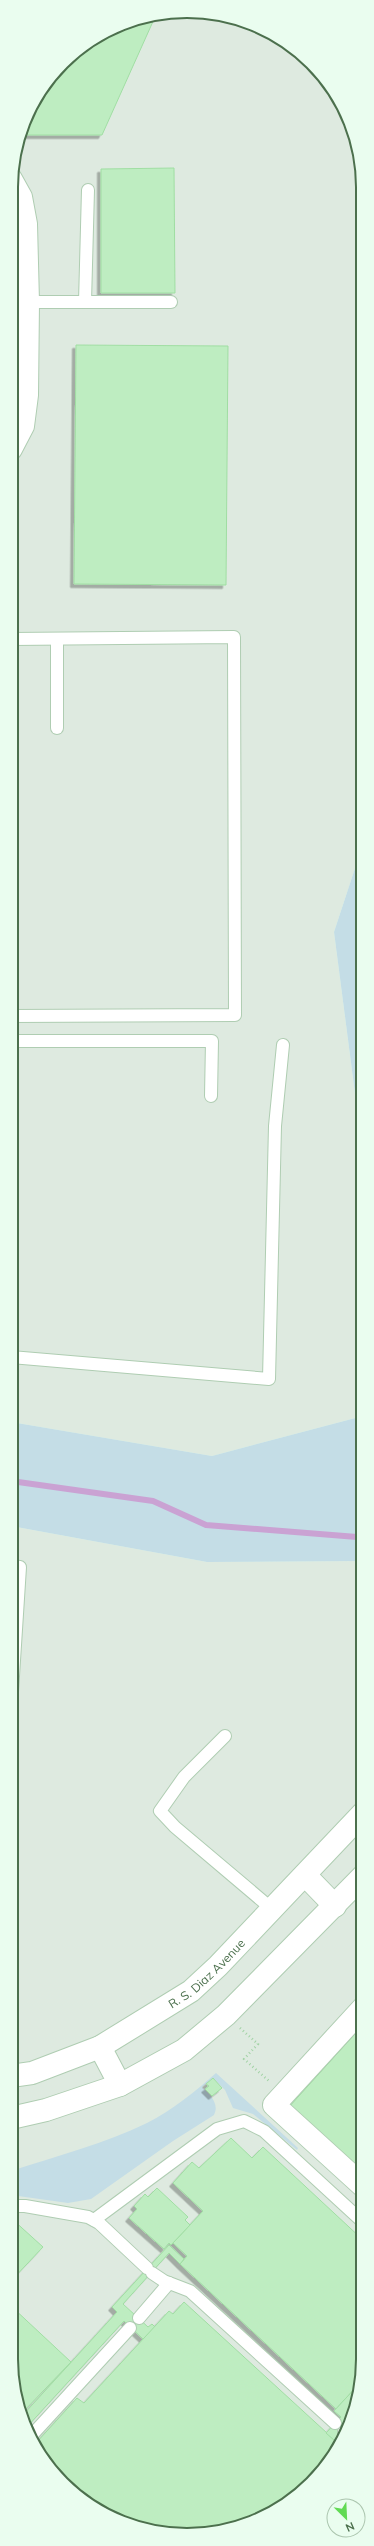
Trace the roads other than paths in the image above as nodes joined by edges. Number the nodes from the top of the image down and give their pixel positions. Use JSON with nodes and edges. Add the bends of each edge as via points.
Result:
{"nodes":[{"id":1,"x":88,"y":190,"type":"dead end"},
{"id":2,"x":18,"y":192,"type":"edge"},
{"id":3,"x":28,"y":302,"type":"junction"},
{"id":4,"x":85,"y":302,"type":"junction"},
{"id":5,"x":171,"y":302,"type":"dead end"},
{"id":6,"x":18,"y":436,"type":"edge"},
{"id":7,"x":18,"y":639,"type":"edge"},
{"id":8,"x":57,"y":639,"type":"junction"},
{"id":9,"x":57,"y":728,"type":"dead end"},
{"id":10,"x":18,"y":1016,"type":"edge"},
{"id":11,"x":18,"y":1041,"type":"edge"},
{"id":12,"x":283,"y":1045,"type":"dead end"},
{"id":13,"x":210,"y":1096,"type":"dead end"},
{"id":14,"x":18,"y":1358,"type":"edge"},
{"id":15,"x":18,"y":1567,"type":"edge"},
{"id":16,"x":18,"y":1598,"type":"edge"},
{"id":17,"x":226,"y":1736,"type":"dead end"},
{"id":18,"x":356,"y":1820,"type":"edge"},
{"id":19,"x":305,"y":1875,"type":"junction"},
{"id":20,"x":356,"y":1884,"type":"edge"},
{"id":21,"x":335,"y":1906,"type":"junction"},
{"id":22,"x":272,"y":1910,"type":"junction"},
{"id":23,"x":356,"y":2016,"type":"edge"},
{"id":24,"x":100,"y":2047,"type":"junction"},
{"id":25,"x":18,"y":2075,"type":"edge"},
{"id":26,"x":120,"y":2085,"type":"junction"},
{"id":27,"x":18,"y":2116,"type":"edge"},
{"id":28,"x":356,"y":2180,"type":"edge"},
{"id":29,"x":18,"y":2206,"type":"edge"},
{"id":30,"x":356,"y":2216,"type":"edge"},
{"id":31,"x":94,"y":2220,"type":"junction"},
{"id":32,"x":169,"y":2282,"type":"junction"},
{"id":33,"x":139,"y":2318,"type":"dead end"},
{"id":34,"x":130,"y":2328,"type":"dead end"},
{"id":35,"x":335,"y":2423,"type":"dead end"},
{"id":36,"x":34,"y":2432,"type":"edge"}],
"edges":[{"from":1,"to":4,"type":"lane"},
{"from":2,"to":3,"type":"street","via":[[26,224]]},
{"from":3,"to":4,"type":"lane"},
{"from":3,"to":6,"type":"street","via":[[27,395],[23,426]]},
{"from":4,"to":5,"type":"lane"},
{"from":7,"to":8,"type":"lane"},
{"from":8,"to":9,"type":"lane"},
{"from":8,"to":10,"type":"lane","via":[[234,637],[235,1015]]},
{"from":11,"to":13,"type":"lane","via":[[212,1041]]},
{"from":12,"to":14,"type":"lane","via":[[275,1126],[269,1380]]},
{"from":15,"to":16,"type":"lane"},
{"from":17,"to":22,"type":"lane","via":[[184,1777],[160,1811],[175,1827]]},
{"from":18,"to":19,"type":"street","name":"R. S. Diaz Avenue"},
{"from":19,"to":21,"type":"street"},
{"from":19,"to":22,"type":"street","name":"R. S. Diaz Avenue"},
{"from":20,"to":21,"type":"street"},
{"from":21,"to":26,"type":"street","via":[[226,2015],[184,2050]]},
{"from":22,"to":24,"type":"street","name":"R. S. Diaz Avenue","via":[[191,1990]]},
{"from":23,"to":28,"type":"street","via":[[274,2105]]},
{"from":24,"to":25,"type":"street","name":"R. S. Diaz Avenue"},
{"from":24,"to":26,"type":"street"},
{"from":26,"to":27,"type":"street","via":[[46,2110]]},
{"from":29,"to":31,"type":"lane","via":[[82,2214]]},
{"from":30,"to":31,"type":"lane","via":[[264,2131],[244,2121],[217,2129]]},
{"from":31,"to":32,"type":"lane","via":[[150,2270]]},
{"from":32,"to":33,"type":"lane"},
{"from":32,"to":35,"type":"lane","via":[[190,2291]]},
{"from":34,"to":36,"type":"lane"}]}
